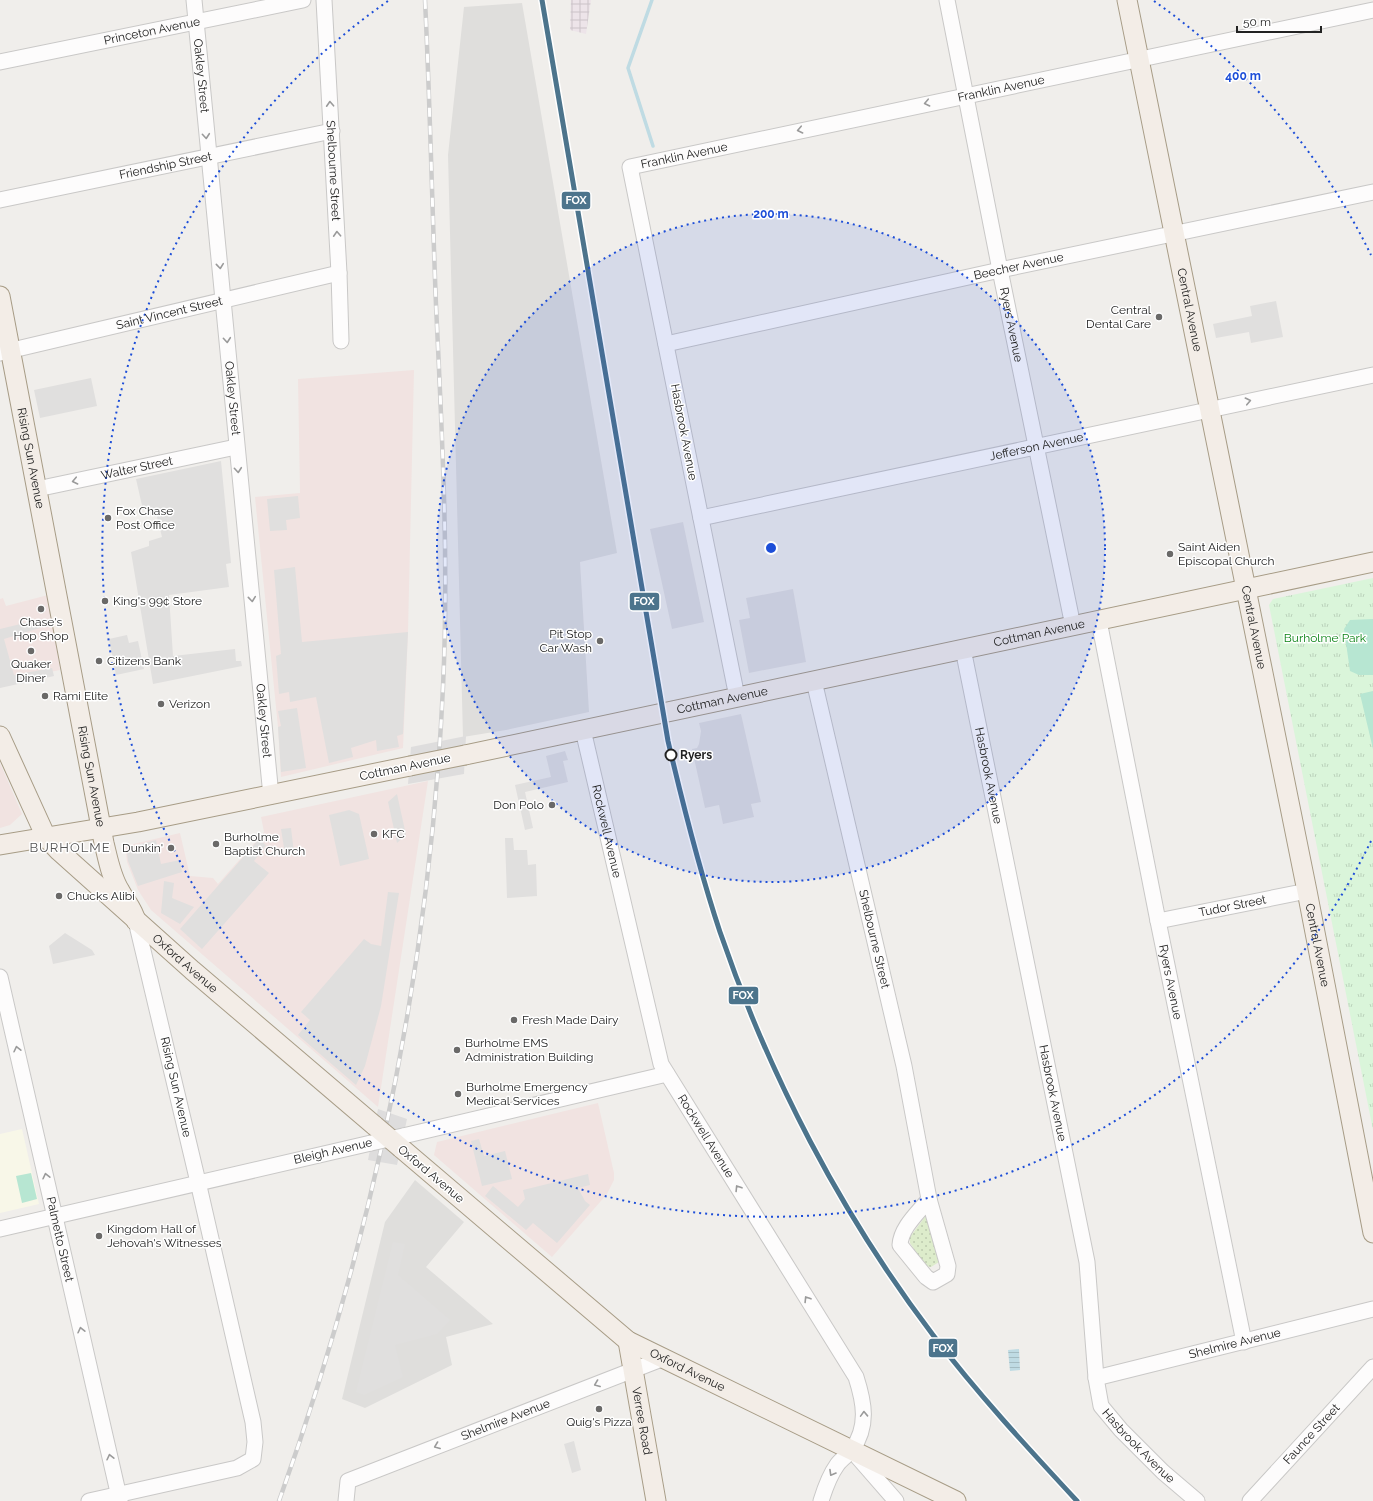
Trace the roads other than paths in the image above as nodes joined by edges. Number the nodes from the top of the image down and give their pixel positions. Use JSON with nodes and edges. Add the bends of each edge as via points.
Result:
{"nodes":[{"id":1,"x":194,"y":0,"type":"edge"},
{"id":2,"x":303,"y":0,"type":"edge"},
{"id":3,"x":324,"y":0,"type":"edge"},
{"id":4,"x":947,"y":0,"type":"edge"},
{"id":5,"x":1127,"y":0,"type":"edge"},
{"id":6,"x":1373,"y":10,"type":"edge"},
{"id":7,"x":196,"y":22,"type":"junction"},
{"id":8,"x":1139,"y":60,"type":"junction"},
{"id":9,"x":0,"y":62,"type":"edge"},
{"id":10,"x":966,"y":95,"type":"junction"},
{"id":11,"x":332,"y":131,"type":"junction"},
{"id":12,"x":208,"y":155,"type":"junction"},
{"id":13,"x":630,"y":167,"type":"joint"},
{"id":14,"x":1373,"y":192,"type":"edge"},
{"id":15,"x":0,"y":200,"type":"edge"},
{"id":16,"x":1174,"y":234,"type":"junction"},
{"id":17,"x":1000,"y":270,"type":"junction"},
{"id":18,"x":339,"y":273,"type":"junction"},
{"id":19,"x":0,"y":296,"type":"edge"},
{"id":20,"x":224,"y":301,"type":"junction"},
{"id":21,"x":341,"y":341,"type":"dead end"},
{"id":22,"x":666,"y":344,"type":"junction"},
{"id":23,"x":5,"y":352,"type":"edge"},
{"id":24,"x":1373,"y":375,"type":"edge"},
{"id":25,"x":1210,"y":408,"type":"junction"},
{"id":26,"x":1037,"y":445,"type":"junction"},
{"id":27,"x":236,"y":447,"type":"junction"},
{"id":28,"x":37,"y":489,"type":"junction"},
{"id":29,"x":701,"y":518,"type":"junction"},
{"id":30,"x":1373,"y":562,"type":"edge"},
{"id":31,"x":1246,"y":589,"type":"junction"},
{"id":32,"x":1099,"y":621,"type":"junction"},
{"id":33,"x":1073,"y":626,"type":"junction"},
{"id":34,"x":963,"y":649,"type":"junction"},
{"id":35,"x":814,"y":681,"type":"junction"},
{"id":36,"x":737,"y":697,"type":"junction"},
{"id":37,"x":583,"y":730,"type":"junction"},
{"id":38,"x":0,"y":736,"type":"edge"},
{"id":39,"x":271,"y":796,"type":"junction"},
{"id":40,"x":101,"y":827,"type":"junction"},
{"id":41,"x":46,"y":837,"type":"junction"},
{"id":42,"x":0,"y":845,"type":"edge"},
{"id":43,"x":1307,"y":891,"type":"junction"},
{"id":44,"x":136,"y":921,"type":"junction"},
{"id":45,"x":1158,"y":921,"type":"junction"},
{"id":46,"x":0,"y":977,"type":"edge"},
{"id":47,"x":667,"y":1074,"type":"junction"},
{"id":48,"x":373,"y":1134,"type":"junction"},
{"id":49,"x":398,"y":1141,"type":"junction"},
{"id":50,"x":198,"y":1182,"type":"junction"},
{"id":51,"x":929,"y":1198,"type":"junction"},
{"id":52,"x":55,"y":1216,"type":"junction"},
{"id":53,"x":0,"y":1229,"type":"edge"},
{"id":54,"x":1373,"y":1233,"type":"edge"},
{"id":55,"x":1373,"y":1310,"type":"edge"},
{"id":56,"x":628,"y":1341,"type":"junction"},
{"id":57,"x":1244,"y":1342,"type":"junction"},
{"id":58,"x":664,"y":1358,"type":"junction"},
{"id":59,"x":1373,"y":1367,"type":"edge"},
{"id":60,"x":634,"y":1370,"type":"junction"},
{"id":61,"x":1096,"y":1378,"type":"junction"},
{"id":62,"x":852,"y":1450,"type":"junction"},
{"id":63,"x":119,"y":1498,"type":"edge"},
{"id":64,"x":89,"y":1501,"type":"edge"},
{"id":65,"x":346,"y":1501,"type":"edge"},
{"id":66,"x":656,"y":1501,"type":"edge"},
{"id":67,"x":821,"y":1501,"type":"edge"},
{"id":68,"x":896,"y":1501,"type":"edge"},
{"id":69,"x":956,"y":1501,"type":"edge"},
{"id":70,"x":1197,"y":1501,"type":"edge"},
{"id":71,"x":1250,"y":1501,"type":"edge"}],
"edges":[{"from":1,"to":7,"type":"street","name":"Oakley Street"},
{"from":2,"to":7,"type":"street","name":"Princeton Avenue"},
{"from":11,"to":3,"type":"street","name":"Shelbourne Street","one_way":true},
{"from":4,"to":10,"type":"street","name":"Ryers Avenue"},
{"from":5,"to":8,"type":"main road","name":"Central Avenue"},
{"from":6,"to":8,"type":"street","name":"Franklin Avenue"},
{"from":7,"to":9,"type":"street","name":"Princeton Avenue"},
{"from":7,"to":12,"type":"street","name":"Oakley Street","one_way":true},
{"from":8,"to":10,"type":"street","name":"Franklin Avenue"},
{"from":8,"to":16,"type":"main road","name":"Central Avenue"},
{"from":10,"to":13,"type":"street","name":"Franklin Avenue","one_way":true},
{"from":10,"to":17,"type":"street","name":"Ryers Avenue"},
{"from":11,"to":12,"type":"street","name":"Friendship Street"},
{"from":18,"to":11,"type":"street","name":"Shelbourne Street","one_way":true},
{"from":12,"to":15,"type":"street","name":"Friendship Street"},
{"from":12,"to":20,"type":"street","name":"Oakley Street","one_way":true},
{"from":13,"to":22,"type":"street","name":"Hasbrook Avenue"},
{"from":14,"to":16,"type":"street","name":"Beecher Avenue"},
{"from":16,"to":17,"type":"street","name":"Beecher Avenue"},
{"from":16,"to":25,"type":"main road","name":"Central Avenue"},
{"from":17,"to":22,"type":"street","name":"Beecher Avenue"},
{"from":17,"to":26,"type":"street","name":"Ryers Avenue"},
{"from":18,"to":20,"type":"street","name":"Saint Vincent Street"},
{"from":18,"to":21,"type":"street","name":"Shelbourne Street"},
{"from":19,"to":23,"type":"main road","name":"Rising Sun Avenue"},
{"from":20,"to":23,"type":"street","name":"Saint Vincent Street"},
{"from":20,"to":27,"type":"street","name":"Oakley Street","one_way":true},
{"from":22,"to":29,"type":"street","name":"Hasbrook Avenue"},
{"from":23,"to":28,"type":"main road","name":"Rising Sun Avenue"},
{"from":25,"to":24,"type":"street","name":"Jefferson Avenue","one_way":true},
{"from":25,"to":26,"type":"street","name":"Jefferson Avenue"},
{"from":25,"to":31,"type":"main road","name":"Central Avenue"},
{"from":26,"to":29,"type":"street","name":"Jefferson Avenue"},
{"from":26,"to":33,"type":"street","name":"Ryers Avenue"},
{"from":27,"to":28,"type":"street","name":"Walter Street","one_way":true},
{"from":27,"to":39,"type":"street","name":"Oakley Street","one_way":true},
{"from":28,"to":40,"type":"main road","name":"Rising Sun Avenue"},
{"from":29,"to":36,"type":"street","name":"Hasbrook Avenue"},
{"from":30,"to":31,"type":"main road","name":"Cottman Avenue"},
{"from":31,"to":32,"type":"main road","name":"Cottman Avenue"},
{"from":31,"to":43,"type":"main road","name":"Central Avenue"},
{"from":32,"to":33,"type":"main road","name":"Cottman Avenue"},
{"from":32,"to":45,"type":"street","name":"Ryers Avenue"},
{"from":33,"to":34,"type":"main road","name":"Cottman Avenue"},
{"from":34,"to":35,"type":"main road","name":"Cottman Avenue"},
{"from":34,"to":61,"type":"street","name":"Hasbrook Avenue","via":[[1087,1262]]},
{"from":35,"to":36,"type":"main road","name":"Cottman Avenue"},
{"from":35,"to":51,"type":"street","name":"Shelbourne Street","via":[[904,1066]]},
{"from":36,"to":37,"type":"main road","name":"Cottman Avenue"},
{"from":37,"to":39,"type":"main road","name":"Cottman Avenue","bridge":true},
{"from":37,"to":47,"type":"street","name":"Rockwell Avenue","via":[[661,1064]]},
{"from":38,"to":41,"type":"main road","name":"Oxford Avenue"},
{"from":39,"to":40,"type":"main road","name":"Cottman Avenue"},
{"from":40,"to":41,"type":"main road","name":"Cottman Avenue"},
{"from":40,"to":44,"type":"main road","name":"Rising Sun Avenue","via":[[112,875],[132,908]]},
{"from":41,"to":42,"type":"main road","name":"Cottman Avenue"},
{"from":41,"to":44,"type":"main road","name":"Oxford Avenue"},
{"from":43,"to":45,"type":"street","name":"Tudor Street"},
{"from":43,"to":54,"type":"main road","name":"Central Avenue"},
{"from":44,"to":48,"type":"main road","name":"Oxford Avenue"},
{"from":44,"to":50,"type":"street","name":"Rising Sun Avenue"},
{"from":45,"to":57,"type":"street","name":"Ryers Avenue"},
{"from":52,"to":46,"type":"street","name":"Palmetto Street","one_way":true},
{"from":47,"to":49,"type":"street"},
{"from":62,"to":47,"type":"street","name":"Rockwell Avenue","one_way":true,"via":[[864,1426],[862,1396],[856,1377]]},
{"from":48,"to":49,"type":"main road","name":"Oxford Avenue","bridge":true},
{"from":48,"to":50,"type":"street","name":"Bleigh Avenue"},
{"from":49,"to":56,"type":"main road","name":"Oxford Avenue"},
{"from":50,"to":52,"type":"street","name":"Bleigh Avenue"},
{"from":50,"to":63,"type":"street","name":"Rising Sun Avenue","via":[[253,1422],[253,1459],[238,1468]]},
{"from":51,"to":51,"type":"street","name":"Shelbourne Street","via":[[904,1230],[900,1245],[933,1282],[947,1274],[948,1266]]},
{"from":52,"to":53,"type":"street","name":"Bleigh Avenue"},
{"from":63,"to":52,"type":"street","name":"Palmetto Street","one_way":true},
{"from":55,"to":57,"type":"street","name":"Shelmire Avenue"},
{"from":56,"to":58,"type":"main road","name":"Oxford Avenue"},
{"from":56,"to":60,"type":"main road","name":"Verree Road"},
{"from":57,"to":61,"type":"street","name":"Shelmire Avenue"},
{"from":58,"to":60,"type":"street","name":"Shelmire Avenue"},
{"from":58,"to":62,"type":"main road","name":"Oxford Avenue"},
{"from":59,"to":71,"type":"street","name":"Faunce Street"},
{"from":60,"to":65,"type":"street","name":"Shelmire Avenue","one_way":true,"via":[[348,1481]]},
{"from":60,"to":66,"type":"main road","name":"Verree Road"},
{"from":61,"to":70,"type":"street","name":"Hasbrook Avenue","via":[[1101,1406],[1163,1472]]},
{"from":62,"to":67,"type":"street","name":"Rockwell Avenue","one_way":true,"via":[[838,1463],[827,1481]]},
{"from":62,"to":68,"type":"street"},
{"from":62,"to":69,"type":"main road","name":"Oxford Avenue"},
{"from":63,"to":64,"type":"street"}]}
